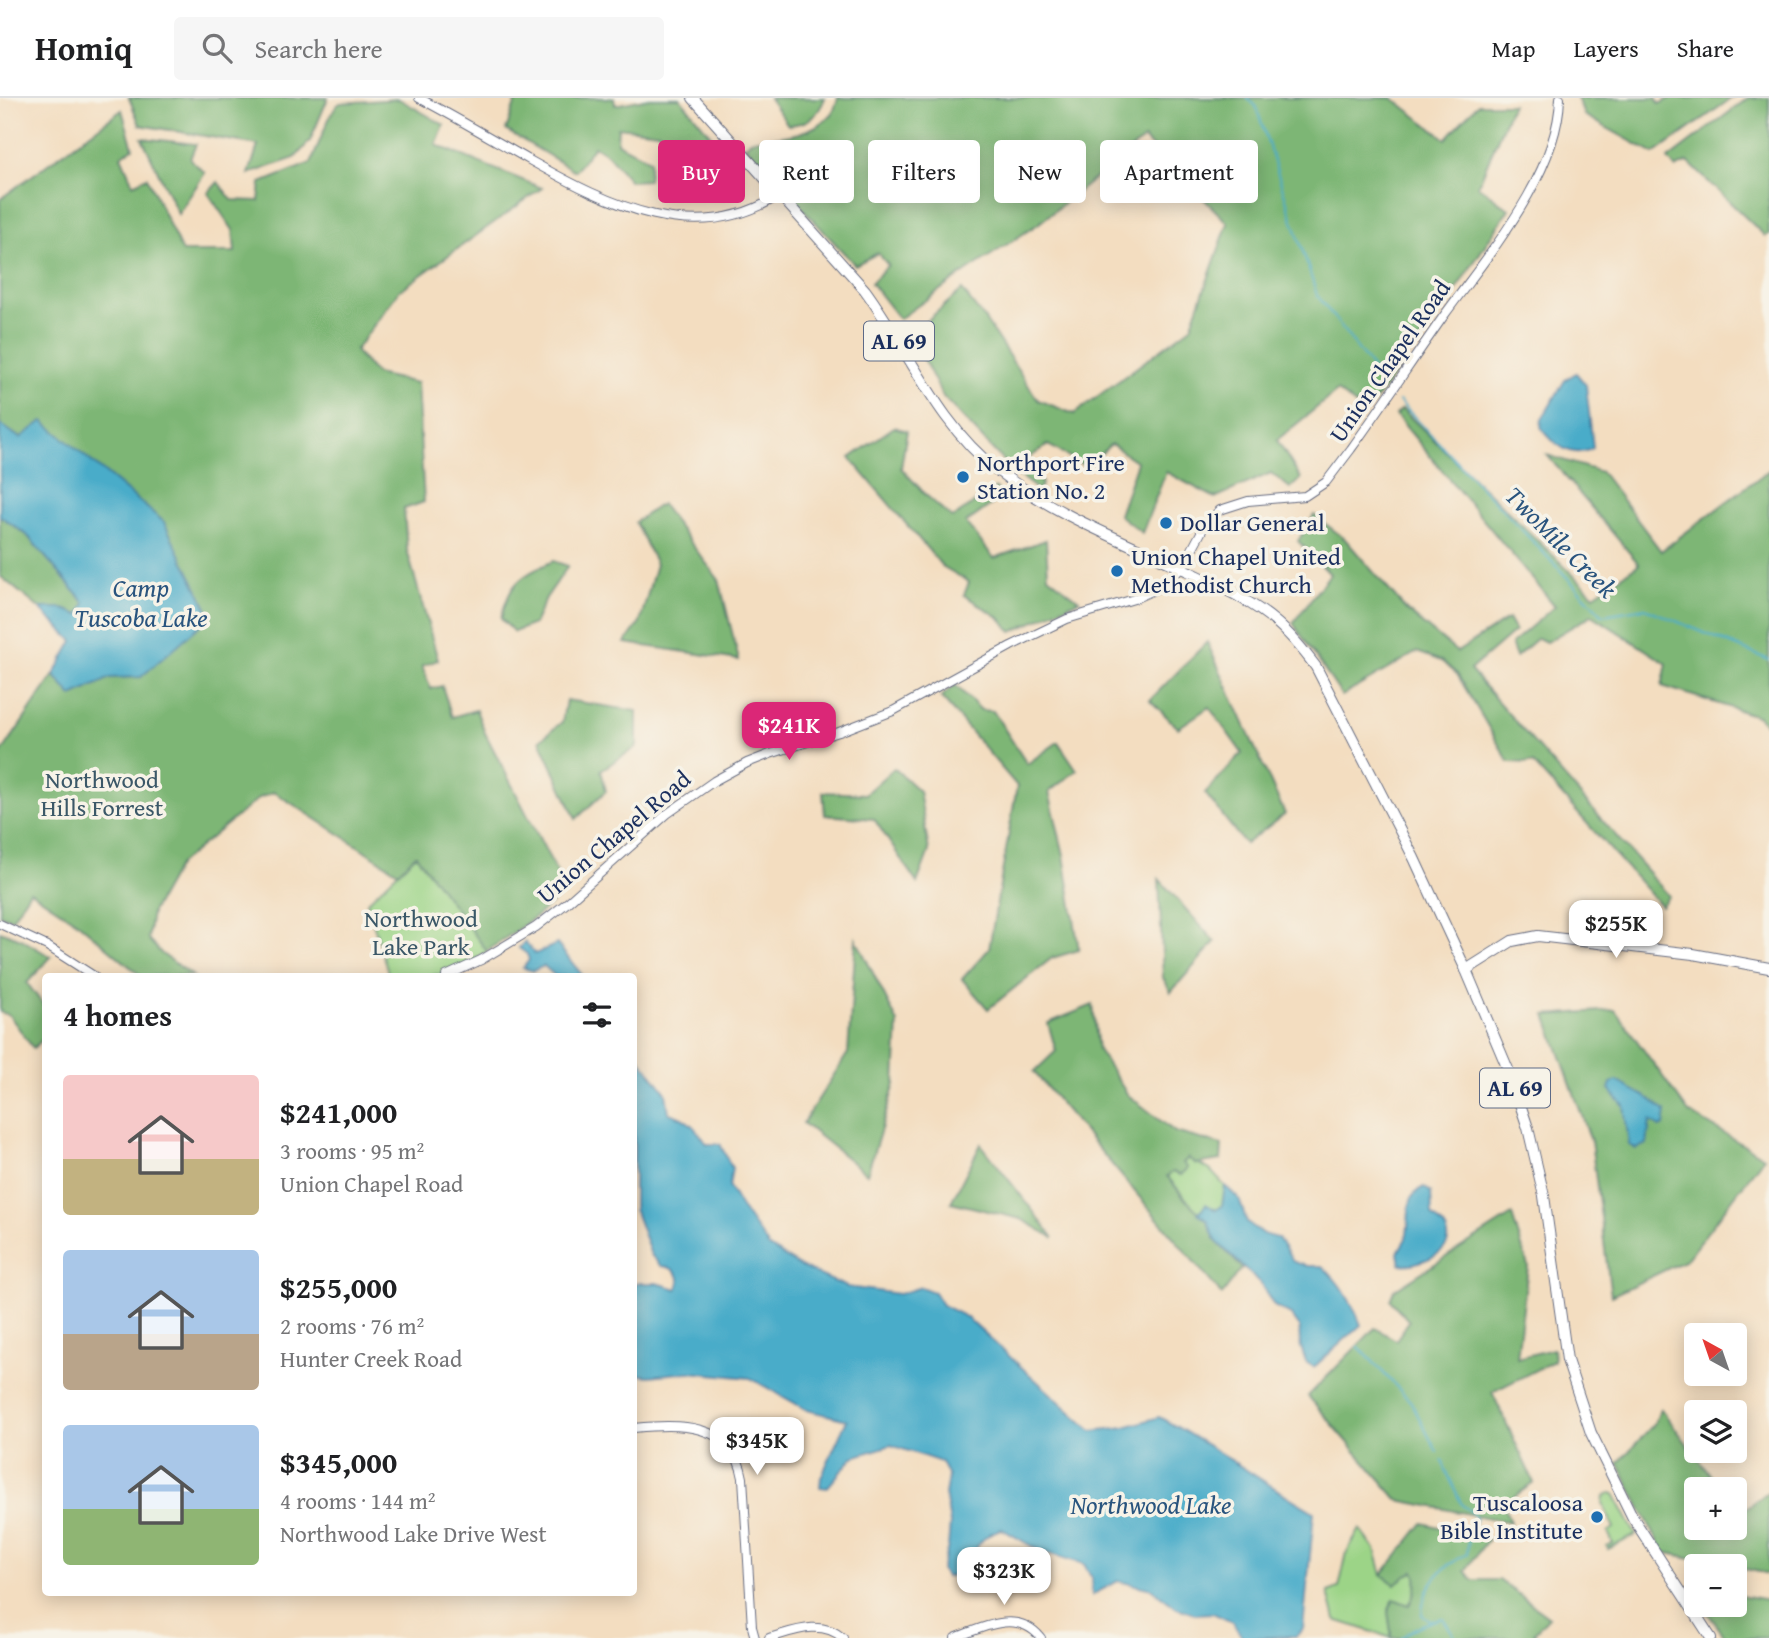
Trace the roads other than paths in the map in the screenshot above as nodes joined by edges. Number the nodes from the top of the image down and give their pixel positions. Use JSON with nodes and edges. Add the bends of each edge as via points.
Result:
{"nodes":[{"id":1,"x":419,"y":98,"type":"edge"},
{"id":2,"x":693,"y":98,"type":"edge"},
{"id":3,"x":1560,"y":98,"type":"edge"},
{"id":4,"x":759,"y":170,"type":"edge"},
{"id":5,"x":764,"y":203,"type":"edge"},
{"id":6,"x":789,"y":203,"type":"edge"},
{"id":7,"x":1182,"y":568,"type":"junction"},
{"id":8,"x":0,"y":924,"type":"edge"},
{"id":9,"x":1769,"y":968,"type":"edge"},
{"id":10,"x":1466,"y":971,"type":"junction"},
{"id":11,"x":89,"y":973,"type":"edge"},
{"id":12,"x":452,"y":973,"type":"edge"},
{"id":13,"x":637,"y":1428,"type":"edge"},
{"id":14,"x":755,"y":1638,"type":"edge"},
{"id":15,"x":769,"y":1638,"type":"edge"},
{"id":16,"x":843,"y":1638,"type":"edge"},
{"id":17,"x":955,"y":1638,"type":"edge"},
{"id":18,"x":1041,"y":1638,"type":"edge"},
{"id":19,"x":1711,"y":1638,"type":"edge"}],
"edges":[{"from":1,"to":5,"type":"street","via":[[567,181],[626,208],[672,218],[715,220],[741,215]]},
{"from":2,"to":4,"type":"main road","number":"AL 69"},
{"from":3,"to":7,"type":"street","name":"Union Chapel Road","via":[[1555,131],[1529,195],[1334,473],[1305,496],[1248,501],[1220,510],[1205,525]]},
{"from":6,"to":7,"type":"main road","number":"AL 69","via":[[870,298],[967,444],[1049,505]]},
{"from":7,"to":10,"type":"main road","number":"AL 69","via":[[1238,594],[1264,612],[1292,637],[1315,667],[1397,824]]},
{"from":7,"to":12,"type":"street","name":"Union Chapel Road","via":[[1158,588],[1067,619],[893,711],[725,774],[667,814],[536,926]]},
{"from":8,"to":11,"type":"street"},
{"from":9,"to":10,"type":"main road","via":[[1538,936],[1512,942]]},
{"from":10,"to":19,"type":"main road","number":"AL 69","via":[[1510,1074],[1533,1147],[1563,1341],[1591,1433],[1633,1518]]},
{"from":13,"to":14,"type":"street","via":[[692,1427],[721,1440],[738,1459]]},
{"from":15,"to":16,"type":"street","via":[[811,1627],[835,1631]]},
{"from":17,"to":18,"type":"street","via":[[1010,1621],[1028,1626]]}]}
